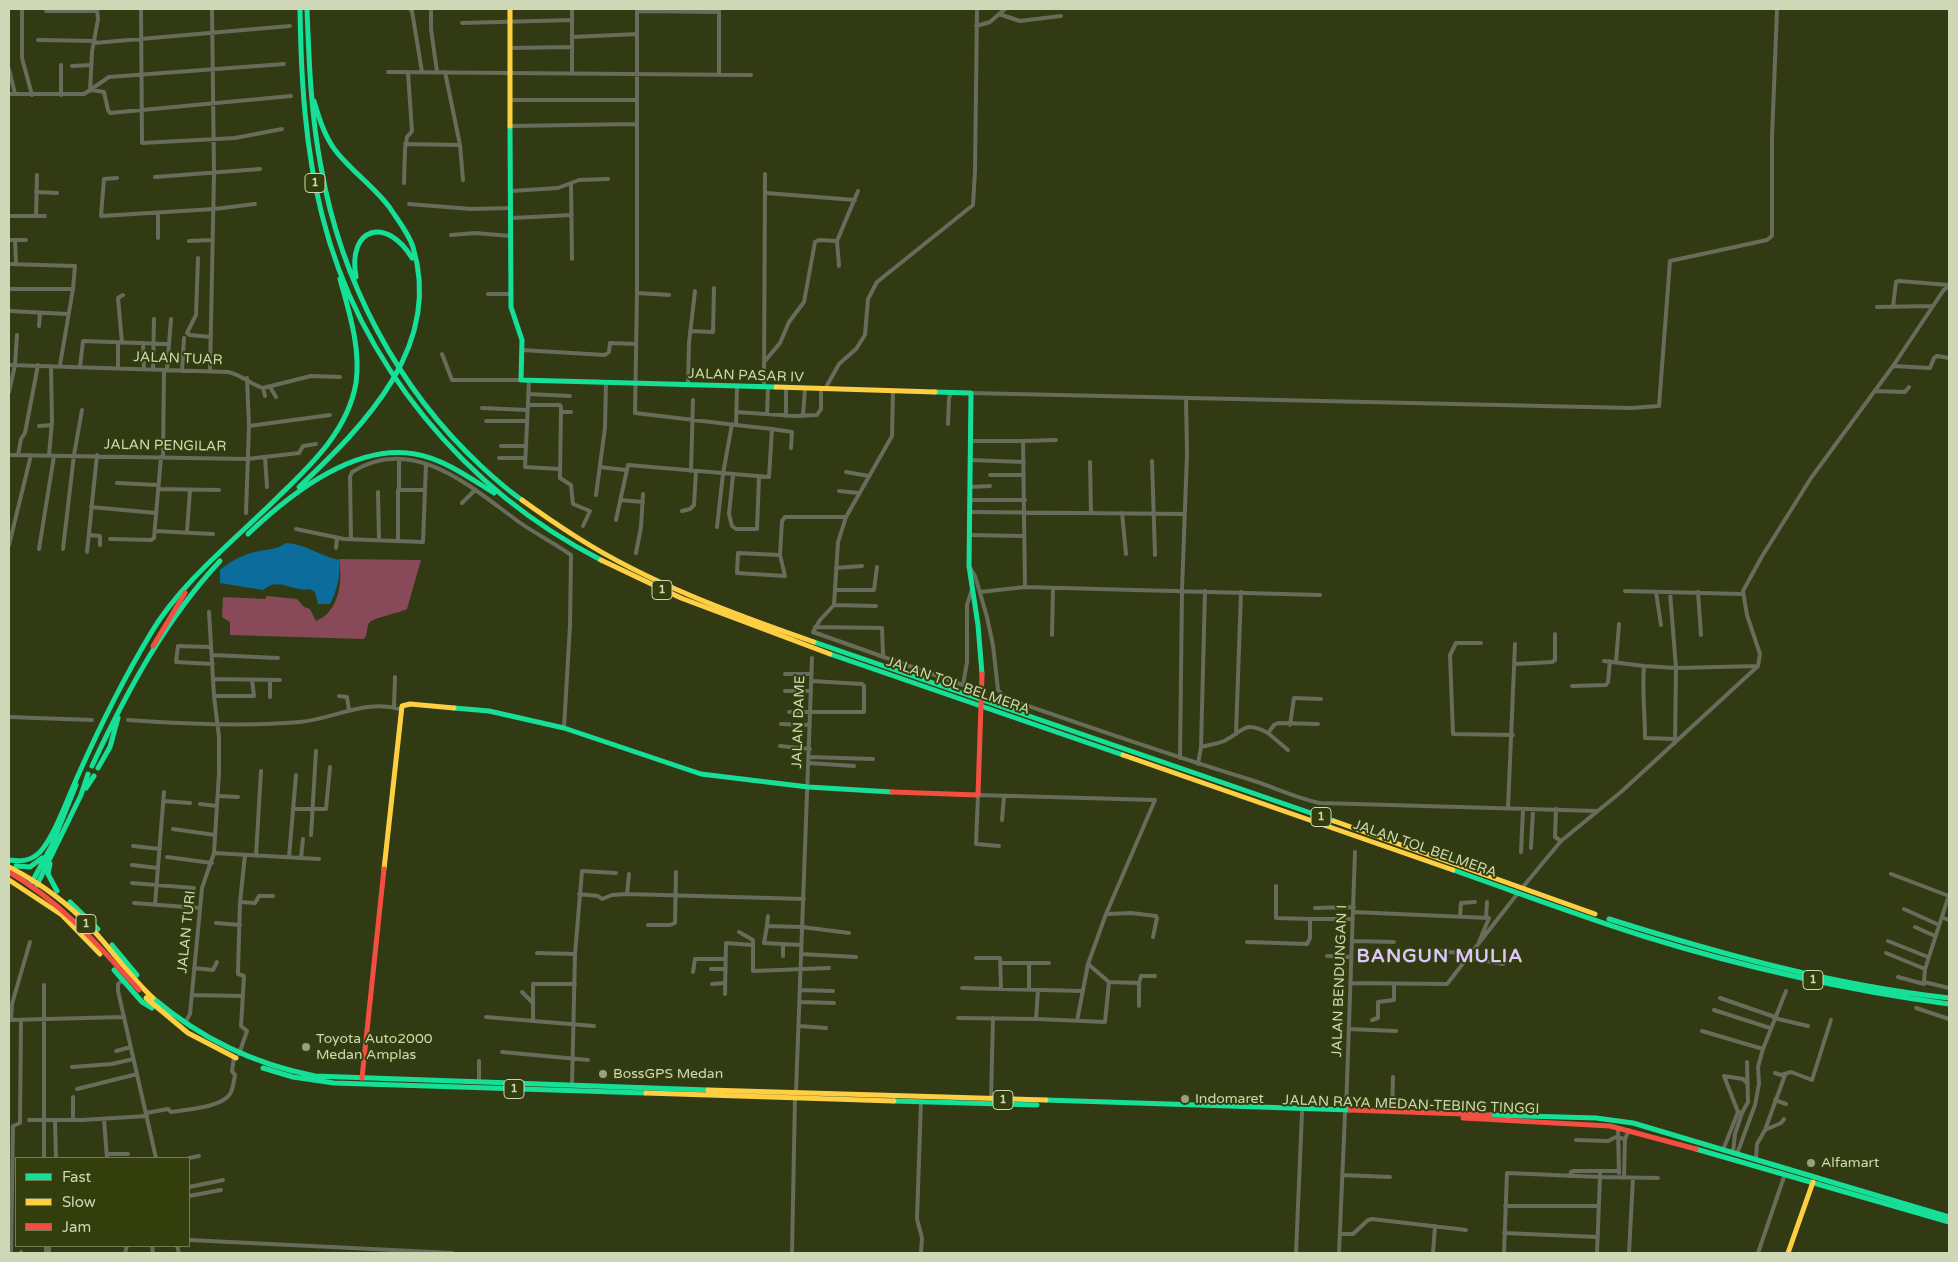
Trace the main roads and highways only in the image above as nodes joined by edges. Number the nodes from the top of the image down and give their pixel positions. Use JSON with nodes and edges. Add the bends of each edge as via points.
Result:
{"nodes":[{"id":1,"x":300,"y":9,"type":"edge"},
{"id":2,"x":307,"y":9,"type":"edge"},
{"id":3,"x":510,"y":9,"type":"edge"},
{"id":4,"x":308,"y":71,"type":"junction"},
{"id":5,"x":328,"y":233,"type":"junction"},
{"id":6,"x":368,"y":315,"type":"junction"},
{"id":7,"x":405,"y":351,"type":"junction"},
{"id":8,"x":388,"y":385,"type":"junction"},
{"id":9,"x":533,"y":520,"type":"junction"},
{"id":10,"x":253,"y":529,"type":"junction"},
{"id":11,"x":241,"y":534,"type":"junction"},
{"id":12,"x":201,"y":572,"type":"junction"},
{"id":13,"x":120,"y":690,"type":"junction"},
{"id":14,"x":121,"y":703,"type":"junction"},
{"id":15,"x":92,"y":766,"type":"dead end"},
{"id":16,"x":98,"y":768,"type":"dead end"},
{"id":17,"x":79,"y":775,"type":"junction"},
{"id":18,"x":91,"y":775,"type":"dead end"},
{"id":19,"x":51,"y":847,"type":"junction"},
{"id":20,"x":52,"y":856,"type":"junction"},
{"id":21,"x":9,"y":861,"type":"edge"},
{"id":22,"x":16,"y":866,"type":"junction"},
{"id":23,"x":9,"y":867,"type":"edge"},
{"id":24,"x":9,"y":872,"type":"edge"},
{"id":25,"x":37,"y":878,"type":"junction"},
{"id":26,"x":10,"y":882,"type":"edge"},
{"id":27,"x":57,"y":891,"type":"junction"},
{"id":28,"x":27,"y":892,"type":"junction"},
{"id":29,"x":1642,"y":932,"type":"junction"},
{"id":30,"x":1650,"y":935,"type":"junction"},
{"id":31,"x":149,"y":998,"type":"junction"},
{"id":32,"x":1949,"y":998,"type":"edge"},
{"id":33,"x":1949,"y":1004,"type":"edge"},
{"id":34,"x":163,"y":1007,"type":"junction"},
{"id":35,"x":157,"y":1010,"type":"junction"},
{"id":36,"x":236,"y":1056,"type":"junction"},
{"id":37,"x":362,"y":1078,"type":"junction"},
{"id":38,"x":796,"y":1095,"type":"junction"},
{"id":39,"x":922,"y":1099,"type":"junction"},
{"id":40,"x":1345,"y":1112,"type":"junction"},
{"id":41,"x":1701,"y":1147,"type":"junction"},
{"id":42,"x":1813,"y":1182,"type":"junction"},
{"id":43,"x":1949,"y":1217,"type":"edge"},
{"id":44,"x":1949,"y":1222,"type":"edge"},
{"id":45,"x":1788,"y":1253,"type":"edge"}],
"edges":[{"from":1,"to":5,"type":"main road","name":"JALAN TOL BELMERA","number":"1","via":[[304,110],[316,189]]},
{"from":2,"to":4,"type":"main road","name":"JALAN TOL BELMERA","number":"1"},
{"from":3,"to":37,"type":"main road","name":"JALAN PASAR IV","via":[[511,294],[512,314],[520,331],[522,350],[520,380],[971,393],[968,566],[981,649],[978,794],[938,795],[808,787],[701,774],[564,728],[489,711],[410,704],[400,709]]},
{"from":4,"to":6,"type":"main road","name":"JALAN TOL BELMERA","number":"1","via":[[316,149],[328,205],[351,279]]},
{"from":4,"to":7,"type":"main road","via":[[318,117],[327,139],[344,162],[388,205],[414,249],[420,274],[420,296],[415,329]]},
{"from":5,"to":9,"type":"main road","name":"JALAN TOL BELMERA","number":"1","via":[[358,312],[409,397],[470,466]]},
{"from":5,"to":11,"type":"main road","via":[[355,339],[358,366],[351,401],[341,427],[322,453]]},
{"from":6,"to":7,"type":"main road","via":[[354,271],[353,252],[361,238],[373,232],[388,232],[404,243],[415,269],[415,313]]},
{"from":6,"to":29,"type":"main road","name":"JALAN TOL BELMERA","number":"1","via":[[414,392],[491,476],[536,512],[575,537],[643,573],[776,627]]},
{"from":7,"to":8,"type":"main road"},
{"from":8,"to":10,"type":"main road","via":[[362,425],[342,447]]},
{"from":8,"to":11,"type":"main road","via":[[337,449]]},
{"from":9,"to":10,"type":"main road","via":[[444,462],[412,452],[392,451],[361,456],[329,471]]},
{"from":9,"to":29,"type":"main road","name":"JALAN TOL BELMERA","number":"1","via":[[631,576],[774,634]]},
{"from":10,"to":14,"type":"main road","via":[[197,586]]},
{"from":11,"to":12,"type":"main road"},
{"from":12,"to":13,"type":"main road","via":[[178,602],[135,673]]},
{"from":12,"to":13,"type":"main road","via":[[161,616]]},
{"from":13,"to":17,"type":"main road"},
{"from":14,"to":15,"type":"main road"},
{"from":14,"to":16,"type":"main road","via":[[110,747]]},
{"from":17,"to":19,"type":"main road"},
{"from":17,"to":21,"type":"main road","via":[[46,844],[36,857],[29,861]]},
{"from":18,"to":20,"type":"main road"},
{"from":19,"to":22,"type":"main road","via":[[35,865]]},
{"from":19,"to":25,"type":"main road"},
{"from":20,"to":25,"type":"main road"},
{"from":20,"to":27,"type":"main road","via":[[48,874]]},
{"from":21,"to":22,"type":"main road"},
{"from":22,"to":25,"type":"main road"},
{"from":23,"to":31,"type":"main road","number":"1","via":[[66,904],[102,940]]},
{"from":24,"to":31,"type":"main road","number":"1","via":[[62,908]]},
{"from":25,"to":27,"type":"main road"},
{"from":25,"to":28,"type":"main road"},
{"from":26,"to":28,"type":"main road"},
{"from":27,"to":34,"type":"main road","via":[[95,926]]},
{"from":28,"to":35,"type":"main road","via":[[62,915],[142,1002]]},
{"from":29,"to":30,"type":"main road","name":"JALAN TOL BELMERA","number":"1"},
{"from":30,"to":32,"type":"main road","name":"JALAN TOL BELMERA","number":"1","via":[[1784,968],[1899,992]]},
{"from":30,"to":33,"type":"main road","name":"JALAN TOL BELMERA","number":"1","via":[[1782,974]]},
{"from":31,"to":34,"type":"main road","number":"1"},
{"from":31,"to":35,"type":"main road","number":"1"},
{"from":34,"to":36,"type":"main road","name":"JALAN RAYA MEDAN-TEBING TINGGI","number":"1"},
{"from":35,"to":36,"type":"main road","name":"JALAN RAYA MEDAN-TEBING TINGGI","number":"1","via":[[198,1039]]},
{"from":36,"to":37,"type":"main road","name":"JALAN RAYA MEDAN-TEBING TINGGI","number":"1","via":[[300,1074]]},
{"from":36,"to":38,"type":"main road","name":"JALAN RAYA MEDAN-TEBING TINGGI","number":"1","via":[[288,1076],[334,1083]]},
{"from":37,"to":38,"type":"main road","name":"JALAN RAYA MEDAN-TEBING TINGGI","number":"1"},
{"from":38,"to":39,"type":"main road","name":"JALAN RAYA MEDAN-TEBING TINGGI","number":"1"},
{"from":39,"to":40,"type":"main road","name":"JALAN RAYA MEDAN-TEBING TINGGI","number":"1"},
{"from":39,"to":40,"type":"main road","name":"JALAN RAYA MEDAN-TEBING TINGGI","number":"1"},
{"from":40,"to":41,"type":"main road","name":"JALAN RAYA MEDAN-TEBING TINGGI","number":"1","via":[[1618,1128],[1691,1148]]},
{"from":40,"to":41,"type":"main road","name":"JALAN RAYA MEDAN-TEBING TINGGI","number":"1","via":[[1520,1114],[1608,1119],[1689,1140]]},
{"from":41,"to":42,"type":"main road","name":"JALAN RAYA MEDAN-TEBING TINGGI","number":"1"},
{"from":41,"to":43,"type":"main road","name":"JALAN RAYA MEDAN-TEBING TINGGI","number":"1","via":[[1756,1158]]},
{"from":42,"to":44,"type":"main road","name":"JALAN RAYA MEDAN-TEBING TINGGI","number":"1"},
{"from":42,"to":45,"type":"main road"}]}
